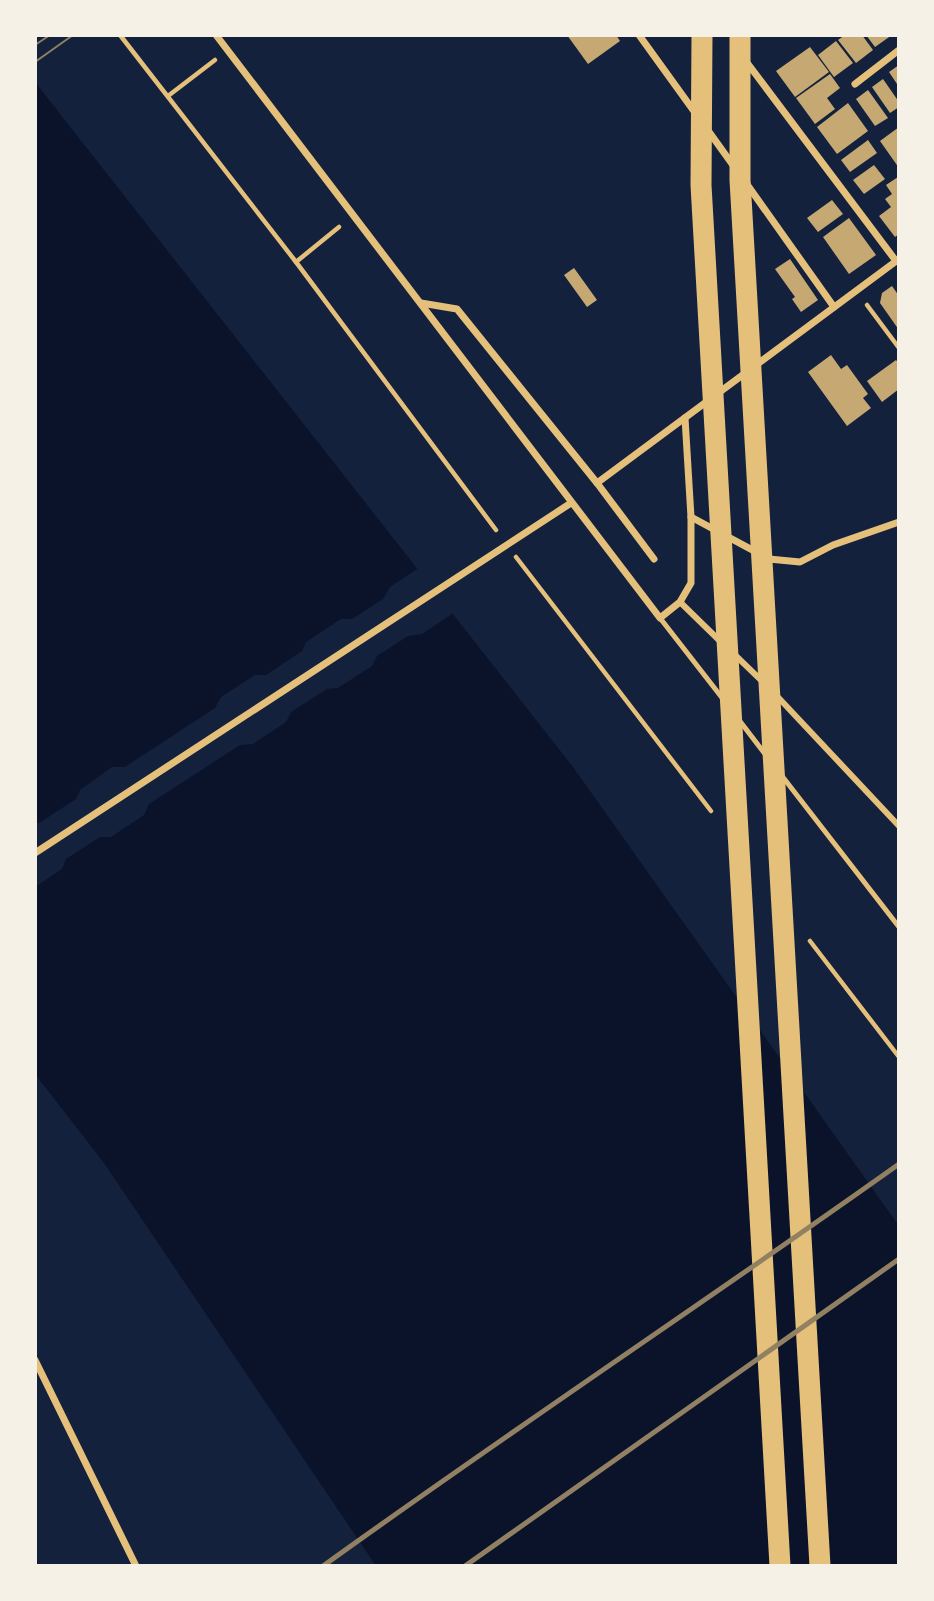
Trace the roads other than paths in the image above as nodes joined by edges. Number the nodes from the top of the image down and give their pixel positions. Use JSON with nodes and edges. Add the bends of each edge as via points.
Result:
{"nodes":[{"id":1,"x":216,"y":35,"type":"edge"},
{"id":2,"x":639,"y":35,"type":"edge"},
{"id":3,"x":702,"y":35,"type":"edge"},
{"id":4,"x":737,"y":40,"type":"edge"},
{"id":5,"x":899,"y":50,"type":"edge"},
{"id":6,"x":855,"y":84,"type":"dead end"},
{"id":7,"x":898,"y":260,"type":"edge"},
{"id":8,"x":421,"y":303,"type":"junction"},
{"id":9,"x":834,"y":306,"type":"junction"},
{"id":10,"x":757,"y":364,"type":"junction"},
{"id":11,"x":685,"y":418,"type":"junction"},
{"id":12,"x":597,"y":483,"type":"junction"},
{"id":13,"x":571,"y":503,"type":"junction"},
{"id":14,"x":691,"y":517,"type":"junction"},
{"id":15,"x":899,"y":522,"type":"edge"},
{"id":16,"x":654,"y":559,"type":"dead end"},
{"id":17,"x":769,"y":559,"type":"junction"},
{"id":18,"x":680,"y":602,"type":"junction"},
{"id":19,"x":660,"y":618,"type":"junction"},
{"id":20,"x":772,"y":690,"type":"junction"},
{"id":21,"x":899,"y":826,"type":"edge"},
{"id":22,"x":35,"y":853,"type":"edge"},
{"id":23,"x":899,"y":927,"type":"edge"},
{"id":24,"x":35,"y":1360,"type":"edge"},
{"id":25,"x":136,"y":1566,"type":"edge"},
{"id":26,"x":780,"y":1566,"type":"edge"},
{"id":27,"x":820,"y":1566,"type":"edge"}],
"edges":[{"from":1,"to":8,"type":"street"},
{"from":2,"to":9,"type":"street"},
{"from":3,"to":26,"type":"highway","via":[[701,185]]},
{"from":4,"to":7,"type":"street"},
{"from":4,"to":27,"type":"highway","via":[[740,180]]},
{"from":5,"to":6,"type":"street"},
{"from":7,"to":9,"type":"street"},
{"from":8,"to":12,"type":"street","via":[[457,309]]},
{"from":8,"to":13,"type":"street"},
{"from":9,"to":10,"type":"street"},
{"from":10,"to":11,"type":"street"},
{"from":10,"to":17,"type":"street"},
{"from":11,"to":12,"type":"street"},
{"from":11,"to":14,"type":"street"},
{"from":12,"to":16,"type":"street"},
{"from":13,"to":19,"type":"street"},
{"from":13,"to":22,"type":"street"},
{"from":14,"to":17,"type":"street"},
{"from":14,"to":18,"type":"street","via":[[691,583]]},
{"from":15,"to":17,"type":"street","via":[[800,562]]},
{"from":17,"to":20,"type":"street"},
{"from":18,"to":19,"type":"street"},
{"from":18,"to":20,"type":"street"},
{"from":19,"to":23,"type":"lane"},
{"from":20,"to":21,"type":"street"},
{"from":24,"to":25,"type":"street"}]}
